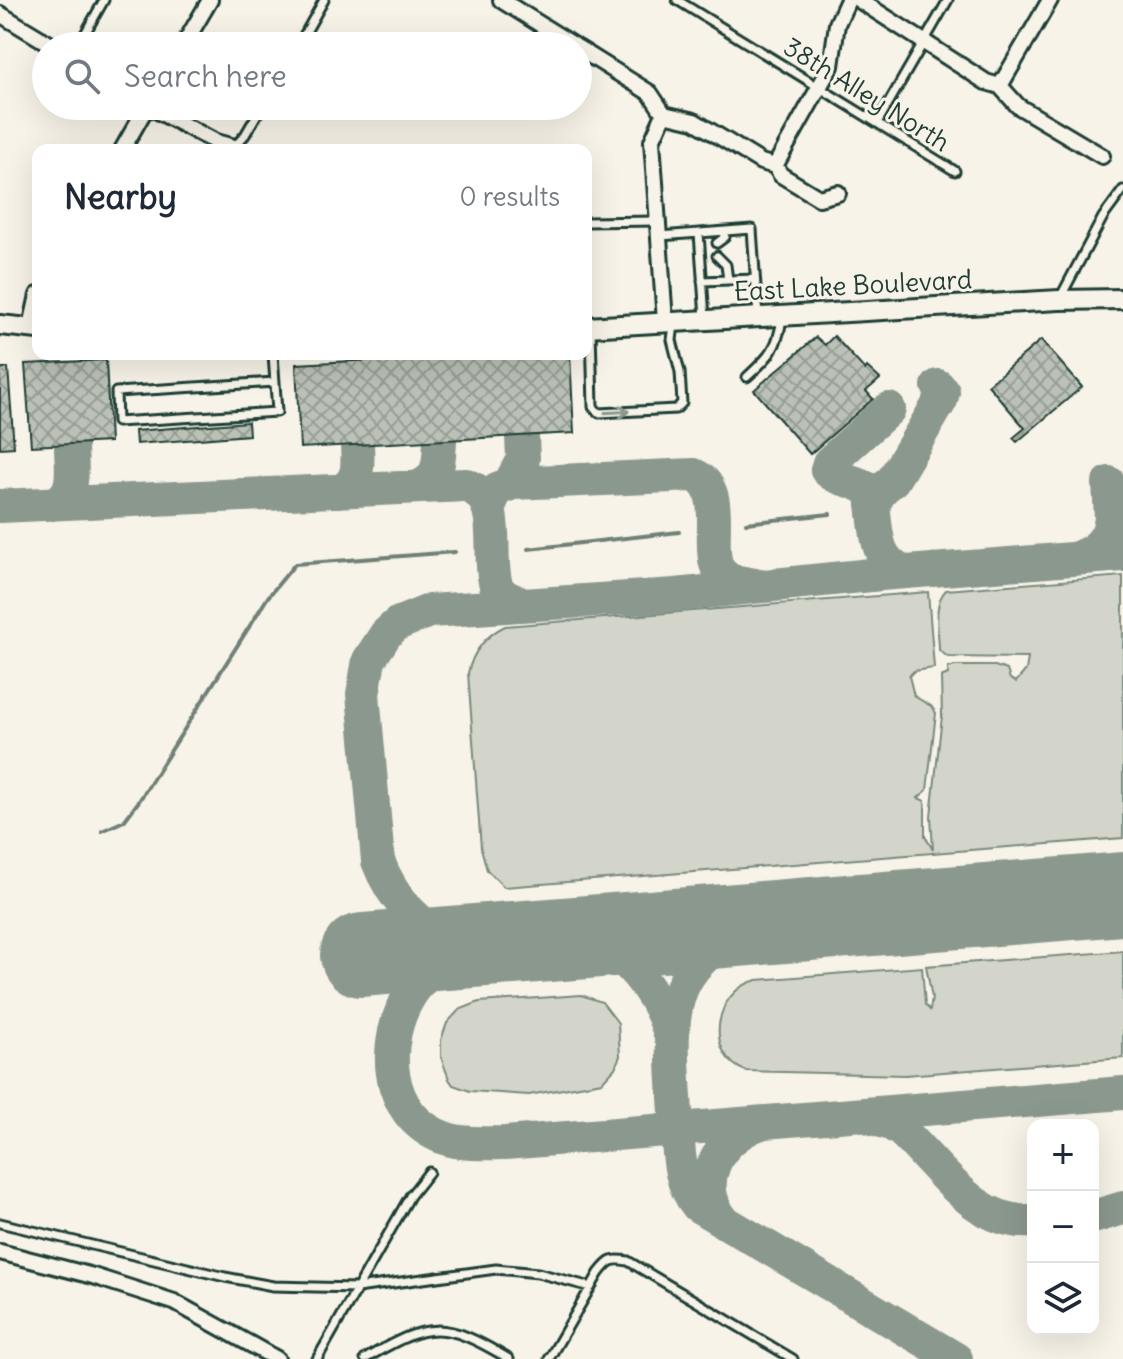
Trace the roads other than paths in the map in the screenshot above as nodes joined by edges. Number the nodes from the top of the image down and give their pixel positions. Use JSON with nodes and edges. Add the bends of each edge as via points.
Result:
{"nodes":[{"id":1,"x":104,"y":0,"type":"edge"},
{"id":2,"x":210,"y":0,"type":"edge"},
{"id":3,"x":324,"y":0,"type":"edge"},
{"id":4,"x":501,"y":0,"type":"edge"},
{"id":5,"x":677,"y":0,"type":"edge"},
{"id":6,"x":848,"y":0,"type":"edge"},
{"id":7,"x":859,"y":0,"type":"edge"},
{"id":8,"x":948,"y":0,"type":"edge"},
{"id":9,"x":1050,"y":0,"type":"edge"},
{"id":10,"x":0,"y":14,"type":"edge"},
{"id":11,"x":86,"y":32,"type":"edge"},
{"id":12,"x":191,"y":32,"type":"edge"},
{"id":13,"x":306,"y":32,"type":"edge"},
{"id":14,"x":552,"y":32,"type":"edge"},
{"id":15,"x":32,"y":33,"type":"edge"},
{"id":16,"x":923,"y":42,"type":"junction"},
{"id":17,"x":592,"y":57,"type":"edge"},
{"id":18,"x":1000,"y":86,"type":"junction"},
{"id":19,"x":819,"y":88,"type":"junction"},
{"id":20,"x":664,"y":114,"type":"junction"},
{"id":21,"x":140,"y":120,"type":"edge"},
{"id":22,"x":174,"y":120,"type":"edge"},
{"id":23,"x":254,"y":120,"type":"edge"},
{"id":24,"x":877,"y":123,"type":"junction"},
{"id":25,"x":126,"y":144,"type":"edge"},
{"id":26,"x":225,"y":144,"type":"edge"},
{"id":27,"x":237,"y":144,"type":"edge"},
{"id":28,"x":1102,"y":156,"type":"dead end"},
{"id":29,"x":775,"y":166,"type":"junction"},
{"id":30,"x":955,"y":171,"type":"dead end"},
{"id":31,"x":1123,"y":190,"type":"edge"},
{"id":32,"x":838,"y":193,"type":"dead end"},
{"id":33,"x":592,"y":223,"type":"edge"},
{"id":34,"x":657,"y":228,"type":"junction"},
{"id":35,"x":699,"y":233,"type":"junction"},
{"id":36,"x":726,"y":258,"type":"dead end"},
{"id":37,"x":755,"y":279,"type":"junction"},
{"id":38,"x":728,"y":280,"type":"junction"},
{"id":39,"x":702,"y":281,"type":"junction"},
{"id":40,"x":1123,"y":299,"type":"edge"},
{"id":41,"x":1059,"y":300,"type":"junction"},
{"id":42,"x":783,"y":315,"type":"junction"},
{"id":43,"x":758,"y":316,"type":"junction"},
{"id":44,"x":705,"y":320,"type":"junction"},
{"id":45,"x":670,"y":321,"type":"junction"},
{"id":46,"x":0,"y":325,"type":"edge"},
{"id":47,"x":592,"y":327,"type":"edge"},
{"id":48,"x":32,"y":328,"type":"edge"},
{"id":49,"x":273,"y":360,"type":"edge"},
{"id":50,"x":590,"y":360,"type":"edge"},
{"id":51,"x":747,"y":377,"type":"dead end"},
{"id":52,"x":275,"y":382,"type":"junction"},
{"id":53,"x":429,"y":1172,"type":"dead end"},
{"id":54,"x":0,"y":1223,"type":"edge"},
{"id":55,"x":0,"y":1252,"type":"edge"},
{"id":56,"x":591,"y":1287,"type":"junction"},
{"id":57,"x":357,"y":1288,"type":"junction"},
{"id":58,"x":277,"y":1359,"type":"edge"},
{"id":59,"x":317,"y":1359,"type":"edge"},
{"id":60,"x":365,"y":1359,"type":"edge"},
{"id":61,"x":509,"y":1359,"type":"edge"},
{"id":62,"x":549,"y":1359,"type":"edge"},
{"id":63,"x":793,"y":1359,"type":"edge"}],
"edges":[{"from":1,"to":11,"type":"lane"},
{"from":2,"to":12,"type":"street"},
{"from":3,"to":13,"type":"lane"},
{"from":4,"to":14,"type":"street"},
{"from":5,"to":19,"type":"lane","name":"38th Alley North"},
{"from":6,"to":19,"type":"street","via":[[837,24],[831,66]]},
{"from":7,"to":16,"type":"street"},
{"from":8,"to":16,"type":"lane"},
{"from":9,"to":18,"type":"street"},
{"from":10,"to":15,"type":"street"},
{"from":16,"to":18,"type":"street"},
{"from":16,"to":24,"type":"lane"},
{"from":17,"to":20,"type":"street","via":[[650,93]]},
{"from":18,"to":28,"type":"street","via":[[1018,106]]},
{"from":19,"to":24,"type":"lane","name":"38th Alley North"},
{"from":19,"to":29,"type":"street"},
{"from":20,"to":29,"type":"street","via":[[694,121]]},
{"from":20,"to":34,"type":"street","via":[[652,141]]},
{"from":21,"to":25,"type":"street"},
{"from":22,"to":26,"type":"street"},
{"from":23,"to":27,"type":"lane"},
{"from":24,"to":30,"type":"lane","name":"38th Alley North"},
{"from":29,"to":32,"type":"street","via":[[819,198]]},
{"from":31,"to":41,"type":"lane"},
{"from":33,"to":34,"type":"lane"},
{"from":34,"to":35,"type":"lane"},
{"from":34,"to":45,"type":"street"},
{"from":35,"to":37,"type":"lane","via":[[725,239],[752,229]]},
{"from":35,"to":39,"type":"lane"},
{"from":36,"to":38,"type":"lane"},
{"from":37,"to":38,"type":"lane"},
{"from":37,"to":43,"type":"lane"},
{"from":38,"to":39,"type":"lane"},
{"from":39,"to":44,"type":"lane"},
{"from":40,"to":41,"type":"street","name":"East Lake Boulevard"},
{"from":41,"to":42,"type":"street","name":"East Lake Boulevard"},
{"from":42,"to":43,"type":"street","name":"East Lake Boulevard"},
{"from":42,"to":51,"type":"lane","via":[[780,340]]},
{"from":43,"to":44,"type":"street","name":"East Lake Boulevard"},
{"from":44,"to":45,"type":"street","name":"East Lake Boulevard"},
{"from":45,"to":47,"type":"street","name":"East Lake Boulevard"},
{"from":50,"to":45,"type":"lane","one_way":true,"via":[[593,407],[599,413],[676,409],[682,403],[680,372]]},
{"from":46,"to":48,"type":"street"},
{"from":49,"to":52,"type":"lane"},
{"from":52,"to":52,"type":"lane","via":[[277,412],[117,422],[116,392]]},
{"from":53,"to":57,"type":"lane"},
{"from":54,"to":57,"type":"lane","via":[[273,1286]]},
{"from":55,"to":58,"type":"street","via":[[174,1302]]},
{"from":56,"to":57,"type":"lane","via":[[496,1269]]},
{"from":56,"to":62,"type":"lane"},
{"from":56,"to":63,"type":"lane","via":[[608,1261],[628,1261]]},
{"from":57,"to":59,"type":"lane"},
{"from":60,"to":61,"type":"lane","via":[[425,1329],[453,1331]]}]}
